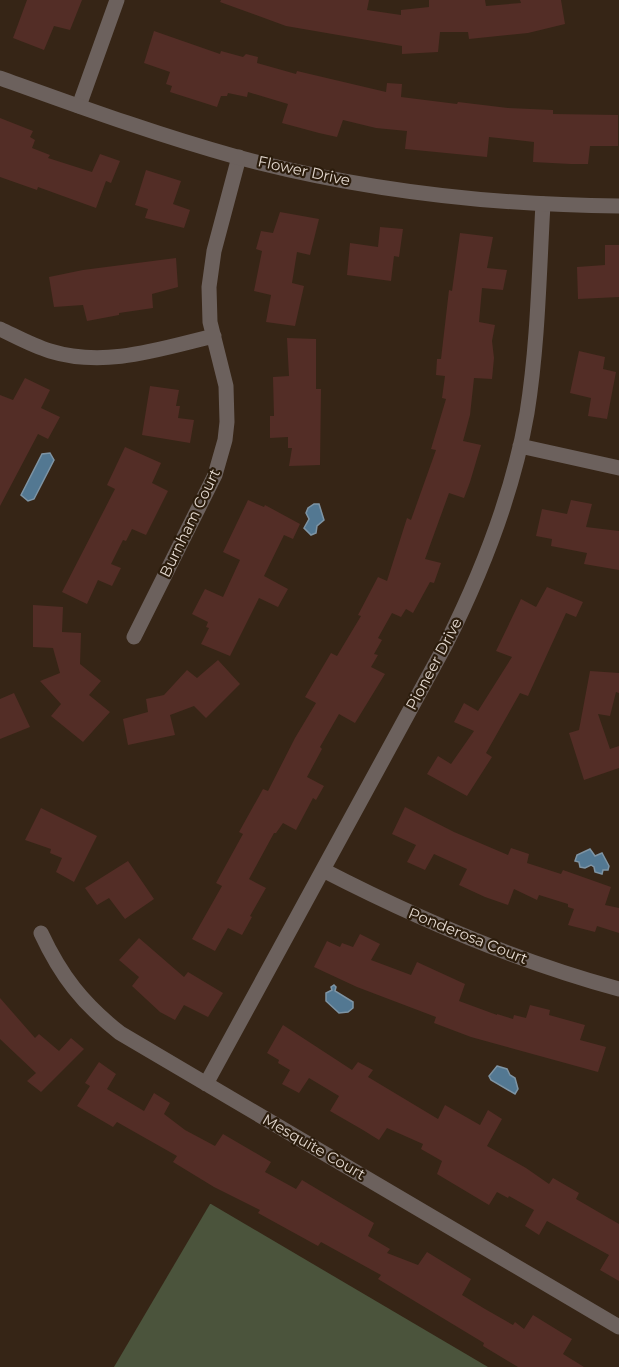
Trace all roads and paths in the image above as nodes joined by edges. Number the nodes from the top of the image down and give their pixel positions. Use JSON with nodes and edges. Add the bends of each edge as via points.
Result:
{"nodes":[{"id":1,"x":117,"y":0,"type":"edge"},
{"id":2,"x":0,"y":78,"type":"edge"},
{"id":3,"x":80,"y":106,"type":"junction"},
{"id":4,"x":239,"y":157,"type":"junction"},
{"id":5,"x":543,"y":204,"type":"junction"},
{"id":6,"x":619,"y":206,"type":"edge"},
{"id":7,"x":0,"y":329,"type":"edge"},
{"id":8,"x":213,"y":336,"type":"junction"},
{"id":9,"x":520,"y":446,"type":"junction"},
{"id":10,"x":619,"y":468,"type":"edge"},
{"id":11,"x":134,"y":637,"type":"dead end"},
{"id":12,"x":323,"y":870,"type":"junction"},
{"id":13,"x":41,"y":933,"type":"dead end"},
{"id":14,"x":619,"y":989,"type":"edge"},
{"id":15,"x":206,"y":1084,"type":"junction"},
{"id":16,"x":619,"y":1327,"type":"edge"}],
"edges":[{"from":1,"to":3,"type":"street"},
{"from":2,"to":3,"type":"street","name":"Flower Drive"},
{"from":3,"to":4,"type":"street","name":"Flower Drive"},
{"from":4,"to":5,"type":"street","name":"Flower Drive","via":[[394,189]]},
{"from":4,"to":8,"type":"street","name":"Burnham Court","via":[[210,269]]},
{"from":5,"to":6,"type":"street","name":"Flower Drive"},
{"from":5,"to":9,"type":"street","name":"Pioneer Drive","via":[[535,347]]},
{"from":7,"to":8,"type":"street","via":[[44,350],[107,359]]},
{"from":8,"to":11,"type":"street","name":"Burnham Court","via":[[227,404],[220,458]]},
{"from":9,"to":10,"type":"street"},
{"from":9,"to":12,"type":"street","name":"Pioneer Drive","via":[[490,549],[464,609]]},
{"from":12,"to":14,"type":"street","name":"Ponderosa Court","via":[[451,931],[516,957]]},
{"from":12,"to":15,"type":"street","name":"Pioneer Drive"},
{"from":13,"to":15,"type":"street","name":"Mesquite Court","via":[[66,980],[96,1014],[120,1033]]},
{"from":15,"to":16,"type":"street","name":"Mesquite Court"}]}
